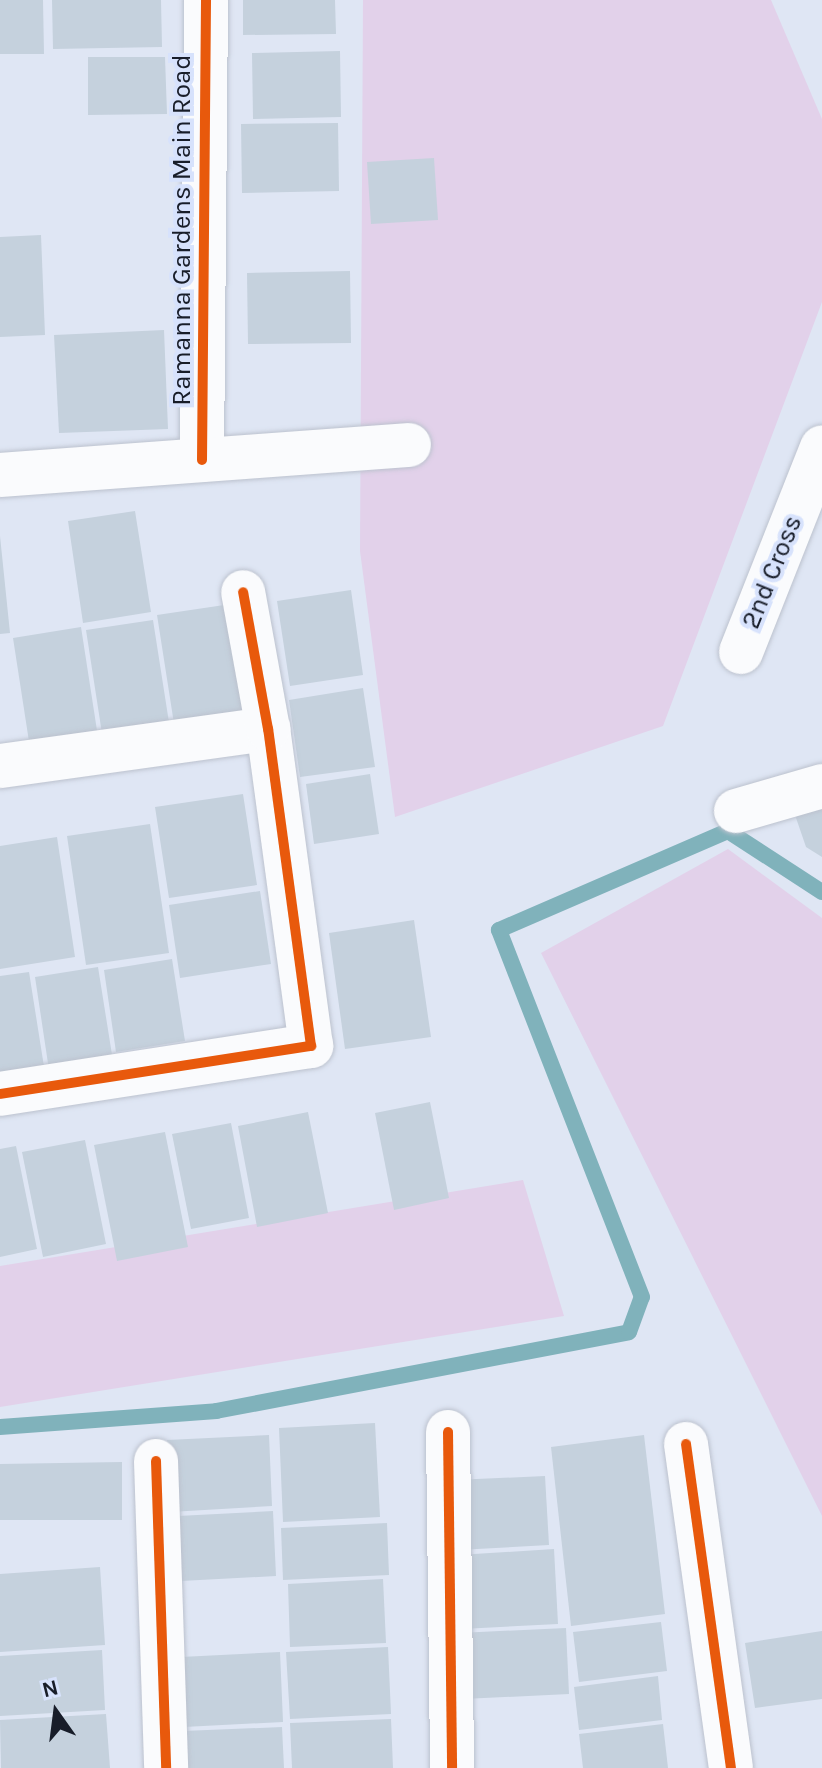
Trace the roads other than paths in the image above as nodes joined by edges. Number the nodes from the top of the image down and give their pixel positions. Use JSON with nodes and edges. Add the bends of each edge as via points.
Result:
{"nodes":[{"id":1,"x":206,"y":0,"type":"edge"},
{"id":2,"x":409,"y":445,"type":"dead end"},
{"id":3,"x":822,"y":447,"type":"edge"},
{"id":4,"x":202,"y":460,"type":"junction"},
{"id":5,"x":0,"y":475,"type":"edge"},
{"id":6,"x":243,"y":592,"type":"dead end"},
{"id":7,"x":741,"y":652,"type":"dead end"},
{"id":8,"x":268,"y":729,"type":"junction"},
{"id":9,"x":0,"y":766,"type":"edge"},
{"id":10,"x":822,"y":786,"type":"edge"},
{"id":11,"x":736,"y":811,"type":"dead end"},
{"id":12,"x":0,"y":1094,"type":"edge"},
{"id":13,"x":448,"y":1432,"type":"dead end"},
{"id":14,"x":686,"y":1444,"type":"dead end"},
{"id":15,"x":156,"y":1461,"type":"dead end"},
{"id":16,"x":166,"y":1768,"type":"edge"},
{"id":17,"x":452,"y":1768,"type":"edge"},
{"id":18,"x":731,"y":1768,"type":"edge"}],
"edges":[{"from":1,"to":4,"type":"street","name":"Ramanna Gardens Main Road"},
{"from":2,"to":4,"type":"street"},
{"from":3,"to":7,"type":"street","name":"2nd Cross"},
{"from":4,"to":5,"type":"street"},
{"from":6,"to":8,"type":"street"},
{"from":8,"to":9,"type":"street"},
{"from":8,"to":12,"type":"street","via":[[311,1046]]},
{"from":10,"to":11,"type":"street"},
{"from":13,"to":17,"type":"street"},
{"from":14,"to":18,"type":"street"},
{"from":15,"to":16,"type":"street"}]}
